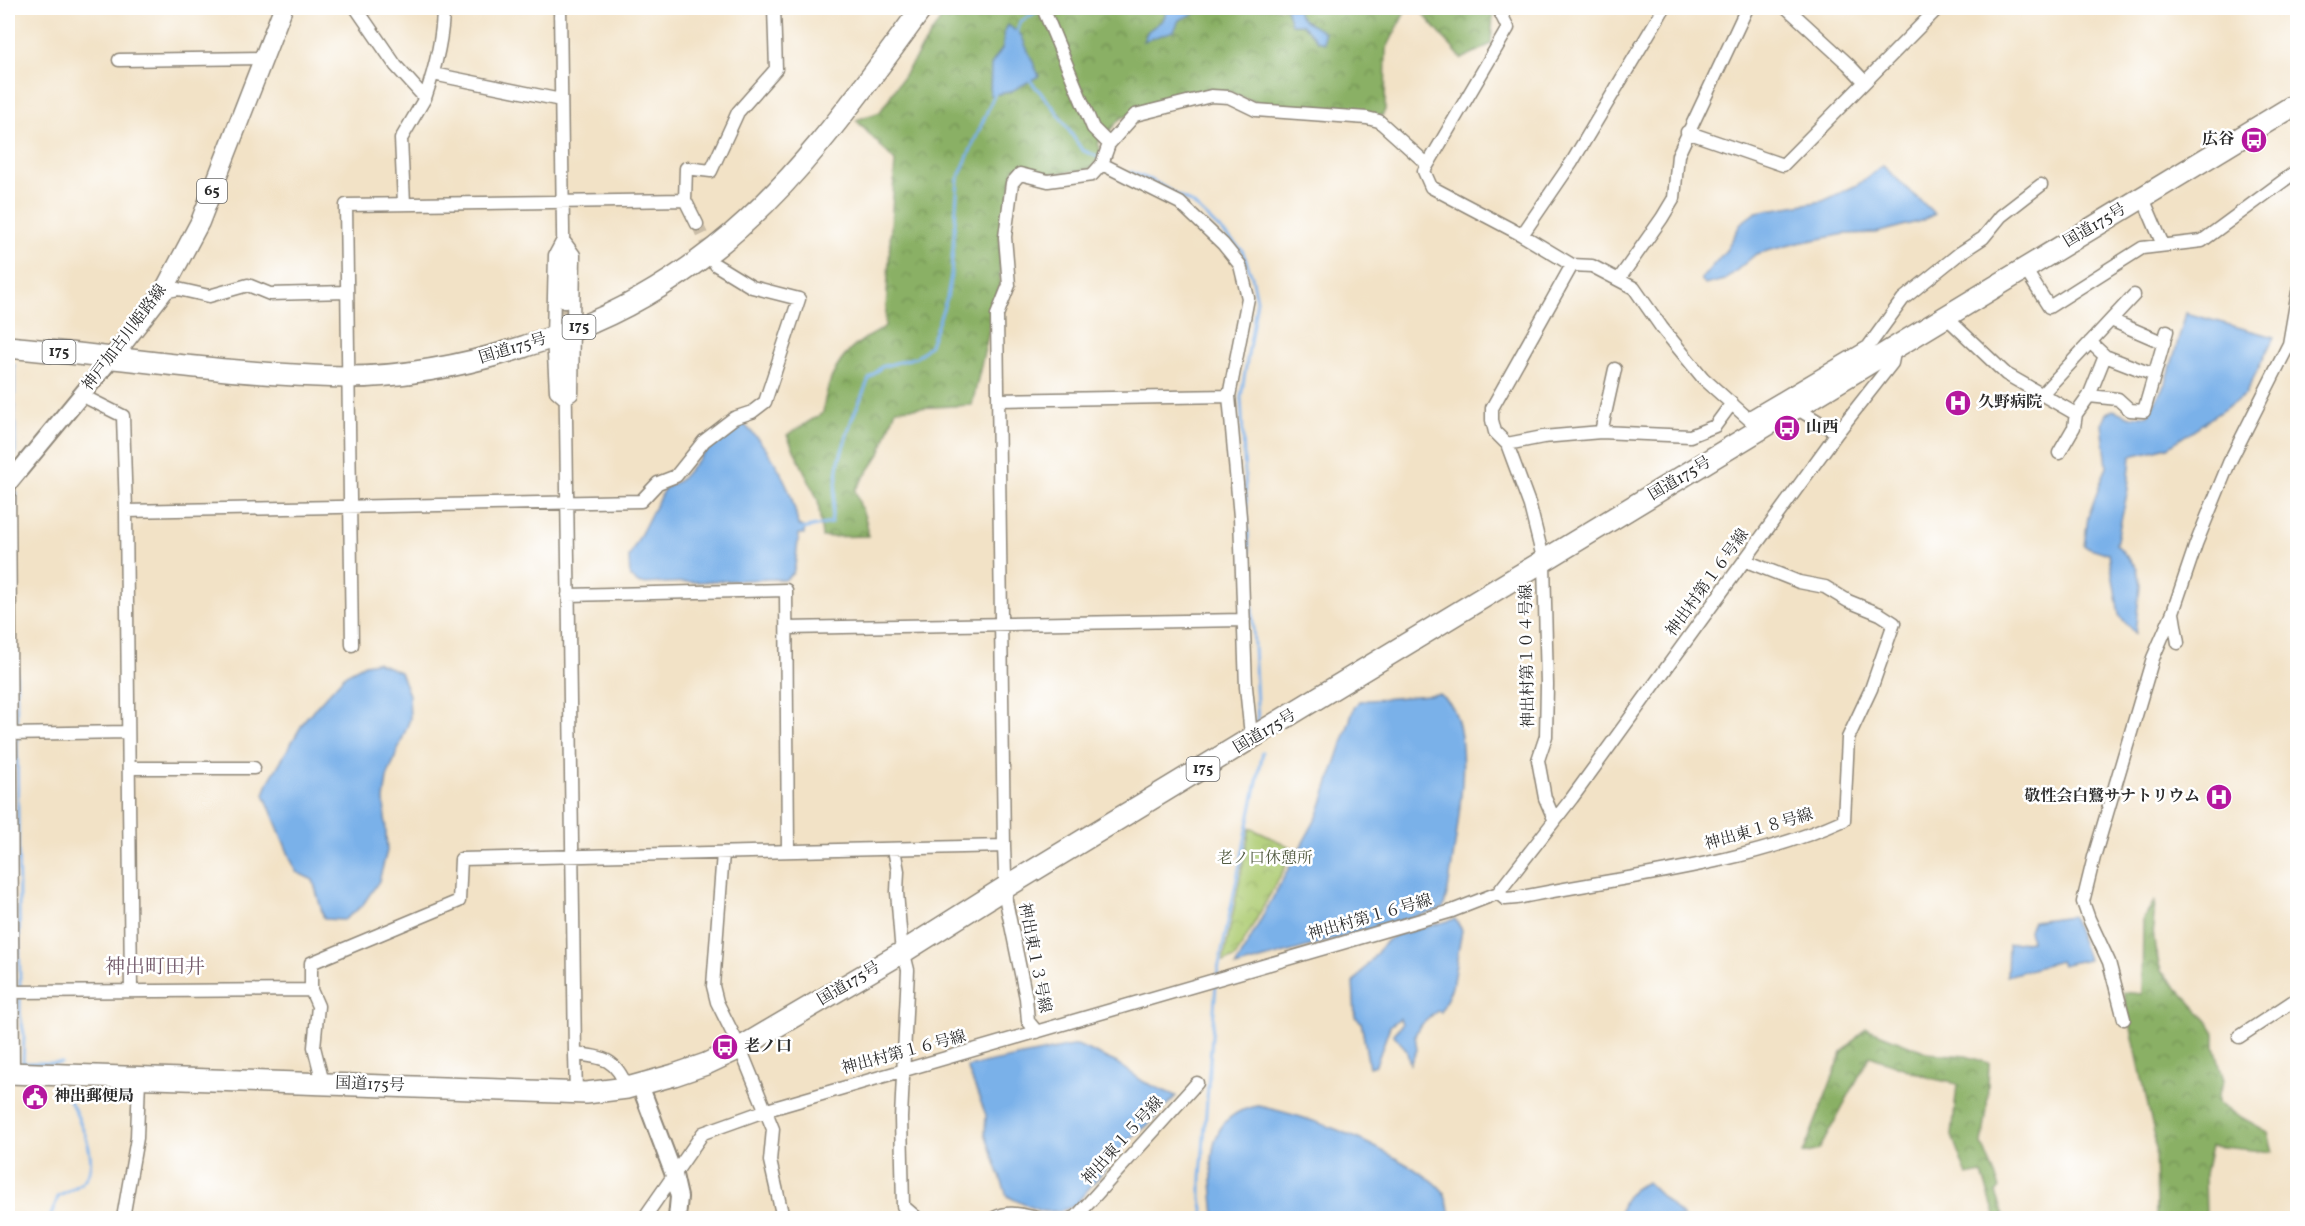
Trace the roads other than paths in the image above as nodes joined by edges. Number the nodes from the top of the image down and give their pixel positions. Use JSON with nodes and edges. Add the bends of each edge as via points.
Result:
{"nodes":[{"id":1,"x":283,"y":8,"type":"edge"},
{"id":2,"x":356,"y":8,"type":"edge"},
{"id":3,"x":443,"y":8,"type":"edge"},
{"id":4,"x":560,"y":8,"type":"edge"},
{"id":5,"x":774,"y":8,"type":"edge"},
{"id":6,"x":922,"y":8,"type":"edge"},
{"id":7,"x":1043,"y":8,"type":"edge"},
{"id":8,"x":1498,"y":8,"type":"edge"},
{"id":9,"x":1664,"y":8,"type":"edge"},
{"id":10,"x":1747,"y":8,"type":"edge"},
{"id":11,"x":1787,"y":8,"type":"edge"},
{"id":12,"x":1938,"y":8,"type":"edge"},
{"id":13,"x":264,"y":58,"type":"junction"},
{"id":14,"x":119,"y":60,"type":"dead end"},
{"id":15,"x":433,"y":74,"type":"junction"},
{"id":16,"x":1864,"y":81,"type":"junction"},
{"id":17,"x":425,"y":98,"type":"junction"},
{"id":18,"x":561,"y":100,"type":"junction"},
{"id":19,"x":2298,"y":103,"type":"edge"},
{"id":20,"x":1687,"y":132,"type":"junction"},
{"id":21,"x":1109,"y":144,"type":"junction"},
{"id":22,"x":1102,"y":164,"type":"junction"},
{"id":23,"x":1427,"y":164,"type":"junction"},
{"id":24,"x":2298,"y":170,"type":"edge"},
{"id":25,"x":2041,"y":185,"type":"dead end"},
{"id":26,"x":2142,"y":198,"type":"junction"},
{"id":27,"x":562,"y":200,"type":"junction"},
{"id":28,"x":685,"y":200,"type":"junction"},
{"id":29,"x":404,"y":203,"type":"junction"},
{"id":30,"x":697,"y":224,"type":"tunnel mouth"},
{"id":31,"x":1522,"y":235,"type":"junction"},
{"id":32,"x":562,"y":240,"type":"junction"},
{"id":33,"x":2163,"y":245,"type":"junction"},
{"id":34,"x":716,"y":265,"type":"tunnel mouth"},
{"id":35,"x":1572,"y":265,"type":"junction"},
{"id":36,"x":2025,"y":268,"type":"junction"},
{"id":37,"x":1619,"y":279,"type":"junction"},
{"id":38,"x":163,"y":292,"type":"junction"},
{"id":39,"x":347,"y":292,"type":"junction"},
{"id":40,"x":2298,"y":292,"type":"edge"},
{"id":41,"x":2134,"y":295,"type":"dead end"},
{"id":42,"x":564,"y":302,"type":"tunnel mouth"},
{"id":43,"x":1946,"y":317,"type":"junction"},
{"id":44,"x":2111,"y":320,"type":"junction"},
{"id":45,"x":2167,"y":331,"type":"dead end"},
{"id":46,"x":564,"y":338,"type":"junction"},
{"id":47,"x":2090,"y":342,"type":"junction"},
{"id":48,"x":2164,"y":343,"type":"junction"},
{"id":49,"x":8,"y":347,"type":"edge"},
{"id":50,"x":1895,"y":348,"type":"junction"},
{"id":51,"x":2105,"y":356,"type":"junction"},
{"id":52,"x":111,"y":359,"type":"junction"},
{"id":53,"x":1614,"y":369,"type":"dead end"},
{"id":54,"x":2154,"y":375,"type":"junction"},
{"id":55,"x":348,"y":377,"type":"junction"},
{"id":56,"x":2042,"y":394,"type":"junction"},
{"id":57,"x":81,"y":395,"type":"junction"},
{"id":58,"x":1229,"y":396,"type":"junction"},
{"id":59,"x":2089,"y":396,"type":"junction"},
{"id":60,"x":565,"y":399,"type":"junction"},
{"id":61,"x":999,"y":400,"type":"junction"},
{"id":62,"x":1732,"y":403,"type":"junction"},
{"id":63,"x":1796,"y":408,"type":"junction"},
{"id":64,"x":2076,"y":414,"type":"junction"},
{"id":65,"x":1754,"y":424,"type":"junction"},
{"id":66,"x":1601,"y":432,"type":"junction"},
{"id":67,"x":1837,"y":434,"type":"junction"},
{"id":68,"x":1507,"y":444,"type":"junction"},
{"id":69,"x":2059,"y":453,"type":"dead end"},
{"id":70,"x":8,"y":483,"type":"edge"},
{"id":71,"x":567,"y":503,"type":"junction"},
{"id":72,"x":351,"y":506,"type":"junction"},
{"id":73,"x":126,"y":511,"type":"junction"},
{"id":74,"x":1746,"y":561,"type":"junction"},
{"id":75,"x":1544,"y":562,"type":"junction"},
{"id":76,"x":568,"y":595,"type":"junction"},
{"id":77,"x":2173,"y":612,"type":"junction"},
{"id":78,"x":1244,"y":620,"type":"junction"},
{"id":79,"x":1002,"y":624,"type":"junction"},
{"id":80,"x":787,"y":627,"type":"junction"},
{"id":81,"x":2178,"y":643,"type":"dead end"},
{"id":82,"x":352,"y":645,"type":"dead end"},
{"id":83,"x":128,"y":732,"type":"junction"},
{"id":84,"x":9,"y":734,"type":"edge"},
{"id":85,"x":1253,"y":739,"type":"junction"},
{"id":86,"x":129,"y":768,"type":"junction"},
{"id":87,"x":254,"y":768,"type":"dead end"},
{"id":88,"x":1554,"y":819,"type":"junction"},
{"id":89,"x":1004,"y":846,"type":"junction"},
{"id":90,"x":894,"y":849,"type":"junction"},
{"id":91,"x":788,"y":851,"type":"junction"},
{"id":92,"x":723,"y":853,"type":"junction"},
{"id":93,"x":572,"y":856,"type":"junction"},
{"id":94,"x":1006,"y":887,"type":"junction"},
{"id":95,"x":1498,"y":892,"type":"junction"},
{"id":96,"x":903,"y":952,"type":"junction"},
{"id":97,"x":10,"y":960,"type":"edge"},
{"id":98,"x":130,"y":990,"type":"junction"},
{"id":99,"x":312,"y":990,"type":"junction"},
{"id":100,"x":12,"y":992,"type":"junction"},
{"id":101,"x":2298,"y":998,"type":"edge"},
{"id":102,"x":2124,"y":1019,"type":"dead end"},
{"id":103,"x":1036,"y":1032,"type":"junction"},
{"id":104,"x":2239,"y":1037,"type":"dead end"},
{"id":105,"x":740,"y":1048,"type":"junction"},
{"id":106,"x":575,"y":1054,"type":"junction"},
{"id":107,"x":904,"y":1070,"type":"junction"},
{"id":108,"x":10,"y":1073,"type":"edge"},
{"id":109,"x":139,"y":1078,"type":"junction"},
{"id":110,"x":323,"y":1083,"type":"junction"},
{"id":111,"x":1197,"y":1083,"type":"dead end"},
{"id":112,"x":634,"y":1086,"type":"junction"},
{"id":113,"x":576,"y":1093,"type":"junction"},
{"id":114,"x":766,"y":1110,"type":"junction"},
{"id":115,"x":674,"y":1175,"type":"junction"},
{"id":116,"x":123,"y":1218,"type":"edge"},
{"id":117,"x":644,"y":1218,"type":"edge"},
{"id":118,"x":677,"y":1218,"type":"edge"},
{"id":119,"x":783,"y":1218,"type":"edge"},
{"id":120,"x":917,"y":1218,"type":"edge"},
{"id":121,"x":994,"y":1218,"type":"edge"},
{"id":122,"x":1037,"y":1218,"type":"edge"},
{"id":123,"x":1072,"y":1218,"type":"edge"}],
"edges":[{"from":1,"to":13,"type":"main road","name":"神戸加古川姫路線","number":"65"},
{"from":2,"to":17,"type":"street","via":[[396,66]]},
{"from":3,"to":15,"type":"street"},
{"from":4,"to":18,"type":"street"},
{"from":5,"to":28,"type":"street","via":[[776,69],[738,112],[711,171],[686,168]]},
{"from":6,"to":46,"type":"highway","name":"国道175号","number":"175","via":[[822,140],[761,206],[716,247],[675,276]]},
{"from":7,"to":21,"type":"street","via":[[1093,128]]},
{"from":8,"to":23,"type":"street","via":[[1508,28]]},
{"from":9,"to":31,"type":"street","via":[[1572,162]]},
{"from":10,"to":20,"type":"street"},
{"from":11,"to":16,"type":"street"},
{"from":12,"to":16,"type":"street"},
{"from":13,"to":14,"type":"street"},
{"from":13,"to":38,"type":"main road","name":"神戸加古川姫路線","number":"65","via":[[200,222]]},
{"from":15,"to":17,"type":"street"},
{"from":15,"to":18,"type":"street"},
{"from":16,"to":20,"type":"street","via":[[1783,165]]},
{"from":17,"to":29,"type":"street","via":[[401,139]]},
{"from":18,"to":27,"type":"street"},
{"from":19,"to":26,"type":"highway","name":"国道175号","number":"175"},
{"from":20,"to":37,"type":"street","via":[[1678,155],[1674,198]]},
{"from":21,"to":22,"type":"street"},
{"from":21,"to":23,"type":"street","via":[[1135,115],[1211,96],[1229,97],[1256,110],[1379,121]]},
{"from":22,"to":58,"type":"street","via":[[1180,203],[1240,265],[1248,298]]},
{"from":22,"to":61,"type":"street","name":"神出東１３号線","via":[[1092,175],[1048,181],[1020,174],[1012,183],[1005,237],[1009,285],[997,315]]},
{"from":23,"to":31,"type":"street","via":[[1424,171],[1431,187]]},
{"from":24,"to":33,"type":"street","via":[[2202,241]]},
{"from":25,"to":65,"type":"street","via":[[2001,216],[1983,238],[1903,299],[1868,347]]},
{"from":26,"to":33,"type":"street"},
{"from":26,"to":36,"type":"highway","name":"国道175号","number":"175"},
{"from":27,"to":28,"type":"street"},
{"from":27,"to":29,"type":"street"},
{"from":27,"to":32,"type":"street"},
{"from":28,"to":30,"type":"street"},
{"from":29,"to":39,"type":"street","via":[[346,205]]},
{"from":31,"to":35,"type":"street"},
{"from":32,"to":42,"type":"street"},
{"from":32,"to":46,"type":"street","via":[[555,255]]},
{"from":32,"to":46,"type":"street","via":[[574,255]]},
{"from":33,"to":36,"type":"street","via":[[2142,249],[2049,307]]},
{"from":34,"to":71,"type":"street","via":[[752,287],[800,299],[765,402],[734,418],[704,441],[676,476],[658,483],[641,501]]},
{"from":35,"to":37,"type":"street","via":[[1592,266]]},
{"from":35,"to":68,"type":"street","name":"神出村第１０４号線","via":[[1492,408],[1495,432]]},
{"from":36,"to":43,"type":"highway","name":"国道175号","number":"175"},
{"from":37,"to":62,"type":"street","via":[[1634,288],[1703,378]]},
{"from":38,"to":39,"type":"street","via":[[178,289],[209,296],[248,285],[270,294]]},
{"from":38,"to":52,"type":"main road","name":"神戸加古川姫路線","number":"65"},
{"from":39,"to":55,"type":"street"},
{"from":40,"to":77,"type":"street","via":[[2289,344],[2229,463]]},
{"from":41,"to":44,"type":"street"},
{"from":43,"to":50,"type":"highway","name":"国道175号","number":"175"},
{"from":43,"to":56,"type":"street","via":[[2006,374]]},
{"from":44,"to":47,"type":"street"},
{"from":44,"to":48,"type":"street"},
{"from":45,"to":48,"type":"street"},
{"from":46,"to":55,"type":"highway","name":"国道175号","number":"175","via":[[447,368]]},
{"from":46,"to":60,"type":"street","via":[[572,394]]},
{"from":46,"to":60,"type":"street","via":[[556,391]]},
{"from":47,"to":51,"type":"street"},
{"from":47,"to":56,"type":"street"},
{"from":48,"to":54,"type":"street"},
{"from":49,"to":52,"type":"highway","name":"国道175号","number":"175"},
{"from":50,"to":63,"type":"highway","name":"国道175号","number":"175"},
{"from":50,"to":67,"type":"street","name":"神出村第１６号線","via":[[1892,363]]},
{"from":51,"to":54,"type":"street"},
{"from":51,"to":59,"type":"street"},
{"from":52,"to":55,"type":"highway","name":"国道175号","number":"175"},
{"from":52,"to":57,"type":"street","name":"神戸加古川姫路線"},
{"from":53,"to":66,"type":"street"},
{"from":54,"to":59,"type":"street","via":[[2144,411],[2130,410],[2118,399]]},
{"from":55,"to":72,"type":"street"},
{"from":56,"to":64,"type":"street"},
{"from":57,"to":70,"type":"street","name":"神戸加古川姫路線"},
{"from":57,"to":73,"type":"street","via":[[123,416]]},
{"from":58,"to":61,"type":"street"},
{"from":58,"to":78,"type":"street"},
{"from":59,"to":64,"type":"street"},
{"from":60,"to":71,"type":"street"},
{"from":61,"to":79,"type":"street","name":"神出東１３号線"},
{"from":62,"to":65,"type":"street"},
{"from":62,"to":66,"type":"street","via":[[1715,426],[1690,435]]},
{"from":63,"to":65,"type":"highway","name":"国道175号","number":"175"},
{"from":63,"to":67,"type":"street"},
{"from":64,"to":69,"type":"street","via":[[2074,427]]},
{"from":65,"to":75,"type":"highway","name":"国道175号","number":"175"},
{"from":66,"to":68,"type":"street"},
{"from":67,"to":74,"type":"street","name":"神出村第１６号線"},
{"from":68,"to":75,"type":"street","name":"神出村第１０４号線","via":[[1530,506]]},
{"from":70,"to":84,"type":"street","via":[[12,632]]},
{"from":71,"to":72,"type":"street"},
{"from":71,"to":76,"type":"street"},
{"from":72,"to":73,"type":"street"},
{"from":72,"to":82,"type":"street"},
{"from":73,"to":83,"type":"street"},
{"from":74,"to":88,"type":"street","name":"神出村第１６号線"},
{"from":74,"to":95,"type":"street","name":"神出東１８号線","via":[[1799,582],[1825,587],[1894,623],[1871,689],[1848,738],[1844,820],[1808,837],[1743,855],[1517,898],[1505,899]]},
{"from":75,"to":85,"type":"highway","name":"国道175号","number":"175"},
{"from":75,"to":88,"type":"street","name":"神出村第１０４号線","via":[[1546,736],[1538,760],[1545,798]]},
{"from":76,"to":80,"type":"street","via":[[786,590]]},
{"from":76,"to":93,"type":"street"},
{"from":77,"to":81,"type":"street"},
{"from":77,"to":102,"type":"street","via":[[2153,658],[2083,902],[2109,962]]},
{"from":78,"to":79,"type":"street"},
{"from":78,"to":85,"type":"street"},
{"from":79,"to":80,"type":"street"},
{"from":79,"to":89,"type":"street","name":"神出東１３号線"},
{"from":80,"to":91,"type":"street"},
{"from":83,"to":84,"type":"street"},
{"from":83,"to":86,"type":"street"},
{"from":84,"to":97,"type":"street"},
{"from":85,"to":94,"type":"highway","name":"国道175号","number":"175"},
{"from":86,"to":87,"type":"street"},
{"from":86,"to":98,"type":"street"},
{"from":88,"to":95,"type":"street","name":"神出村第１６号線"},
{"from":89,"to":90,"type":"street"},
{"from":89,"to":94,"type":"street","name":"神出東１３号線"},
{"from":90,"to":91,"type":"street"},
{"from":90,"to":96,"type":"street"},
{"from":91,"to":92,"type":"street"},
{"from":92,"to":93,"type":"street"},
{"from":92,"to":105,"type":"street","via":[[713,986]]},
{"from":93,"to":99,"type":"street","via":[[461,859],[459,901],[311,963]]},
{"from":93,"to":106,"type":"street"},
{"from":94,"to":96,"type":"highway","name":"国道175号","number":"175"},
{"from":94,"to":103,"type":"street","name":"神出東１３号線","via":[[1028,1021]]},
{"from":95,"to":103,"type":"street","name":"神出村第１６号線","via":[[1452,911]]},
{"from":96,"to":105,"type":"highway","name":"国道175号","number":"175"},
{"from":96,"to":107,"type":"street","via":[[908,970]]},
{"from":97,"to":100,"type":"street"},
{"from":98,"to":99,"type":"street"},
{"from":98,"to":100,"type":"street"},
{"from":99,"to":110,"type":"street","via":[[318,1006],[314,1047]]},
{"from":100,"to":108,"type":"street"},
{"from":101,"to":104,"type":"street"},
{"from":103,"to":107,"type":"street","name":"神出村第１６号線"},
{"from":105,"to":112,"type":"highway","name":"国道175号","number":"175","via":[[706,1064]]},
{"from":105,"to":114,"type":"street"},
{"from":106,"to":112,"type":"street","via":[[603,1057]]},
{"from":106,"to":113,"type":"street"},
{"from":107,"to":114,"type":"street","name":"神出村第１６号線"},
{"from":107,"to":120,"type":"street","via":[[903,1206]]},
{"from":108,"to":109,"type":"highway","name":"国道175号","number":"175"},
{"from":109,"to":110,"type":"highway","name":"国道175号","number":"175"},
{"from":109,"to":116,"type":"street","via":[[137,1138]]},
{"from":110,"to":113,"type":"highway","name":"国道175号","number":"175"},
{"from":111,"to":123,"type":"street","name":"神出東１５号線"},
{"from":112,"to":113,"type":"highway","name":"国道175号","number":"175"},
{"from":112,"to":115,"type":"street"},
{"from":114,"to":115,"type":"street","name":"神出村第１６号線","via":[[703,1133]]},
{"from":114,"to":119,"type":"street","via":[[773,1129],[770,1161]]},
{"from":115,"to":117,"type":"street","name":"神出村第１６号線"},
{"from":115,"to":118,"type":"street","via":[[679,1197]]},
{"from":121,"to":122,"type":"street","via":[[1019,1214]]}]}
